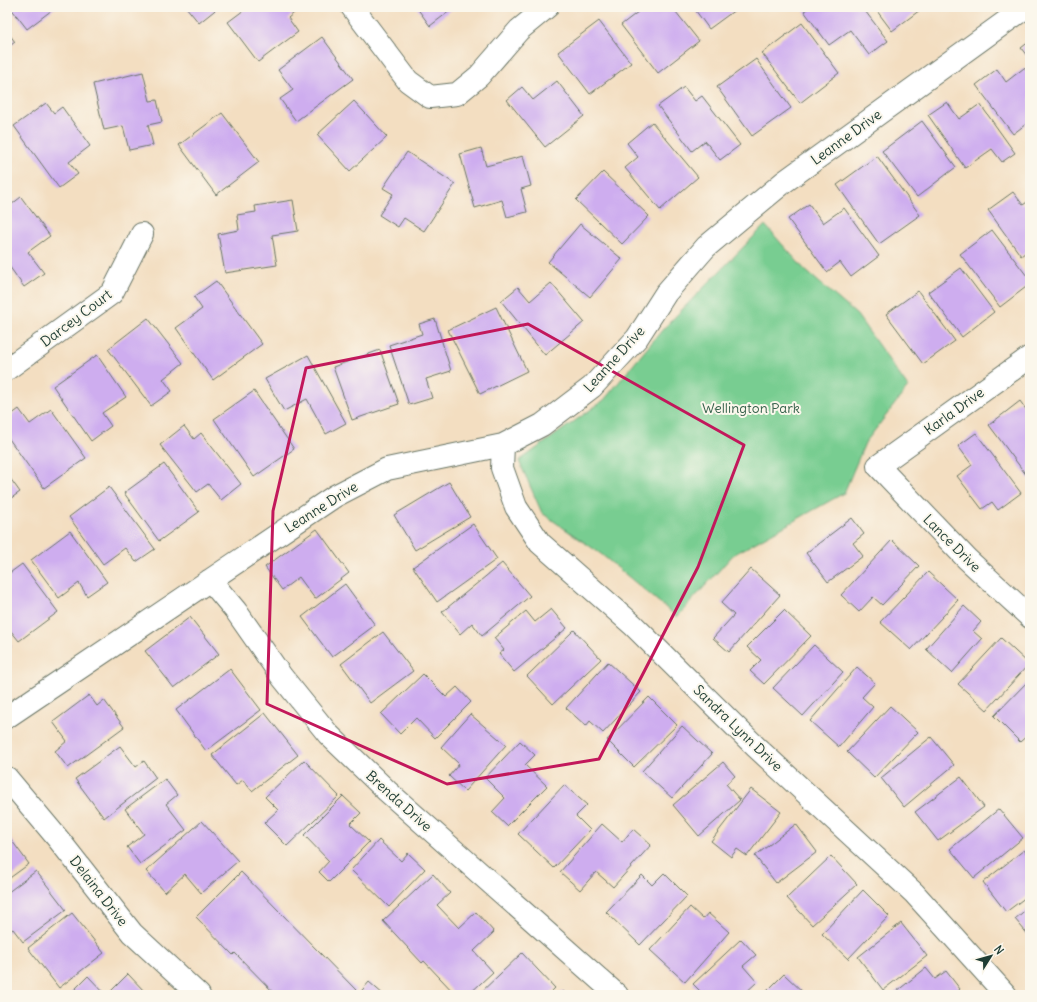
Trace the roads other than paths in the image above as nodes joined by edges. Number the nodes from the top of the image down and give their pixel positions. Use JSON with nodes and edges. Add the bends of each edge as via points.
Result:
{"nodes":[{"id":1,"x":352,"y":7,"type":"edge"},
{"id":2,"x":547,"y":7,"type":"edge"},
{"id":3,"x":1026,"y":7,"type":"edge"},
{"id":4,"x":142,"y":234,"type":"dead end"},
{"id":5,"x":1030,"y":356,"type":"edge"},
{"id":6,"x":7,"y":369,"type":"edge"},
{"id":7,"x":503,"y":445,"type":"junction"},
{"id":8,"x":878,"y":466,"type":"joint"},
{"id":9,"x":210,"y":580,"type":"junction"},
{"id":10,"x":1030,"y":617,"type":"edge"},
{"id":11,"x":7,"y":717,"type":"edge"},
{"id":12,"x":7,"y":778,"type":"edge"},
{"id":13,"x":199,"y":995,"type":"edge"},
{"id":14,"x":617,"y":995,"type":"edge"},
{"id":15,"x":1006,"y":995,"type":"edge"}],
"edges":[{"from":1,"to":2,"type":"street","via":[[408,81],[430,97],[457,94],[479,76],[519,30]]},
{"from":3,"to":7,"type":"street","name":"Leanne Drive","via":[[784,182],[706,247],[666,293],[637,338],[592,387],[542,425]]},
{"from":4,"to":6,"type":"street","name":"Darcey Court","via":[[112,293]]},
{"from":5,"to":8,"type":"street","name":"Karla Drive"},
{"from":7,"to":9,"type":"street","name":"Leanne Drive","via":[[387,469],[335,496]]},
{"from":7,"to":15,"type":"street","name":"Sandra Lynn Drive","via":[[502,468],[516,507],[540,543],[633,625],[756,747],[914,893]]},
{"from":8,"to":10,"type":"street","name":"Lance Drive","via":[[967,559]]},
{"from":9,"to":11,"type":"street","name":"Leanne Drive"},
{"from":9,"to":14,"type":"street","name":"Brenda Drive","via":[[328,734],[387,791]]},
{"from":12,"to":13,"type":"street","name":"Delaina Drive","via":[[132,933]]}]}
